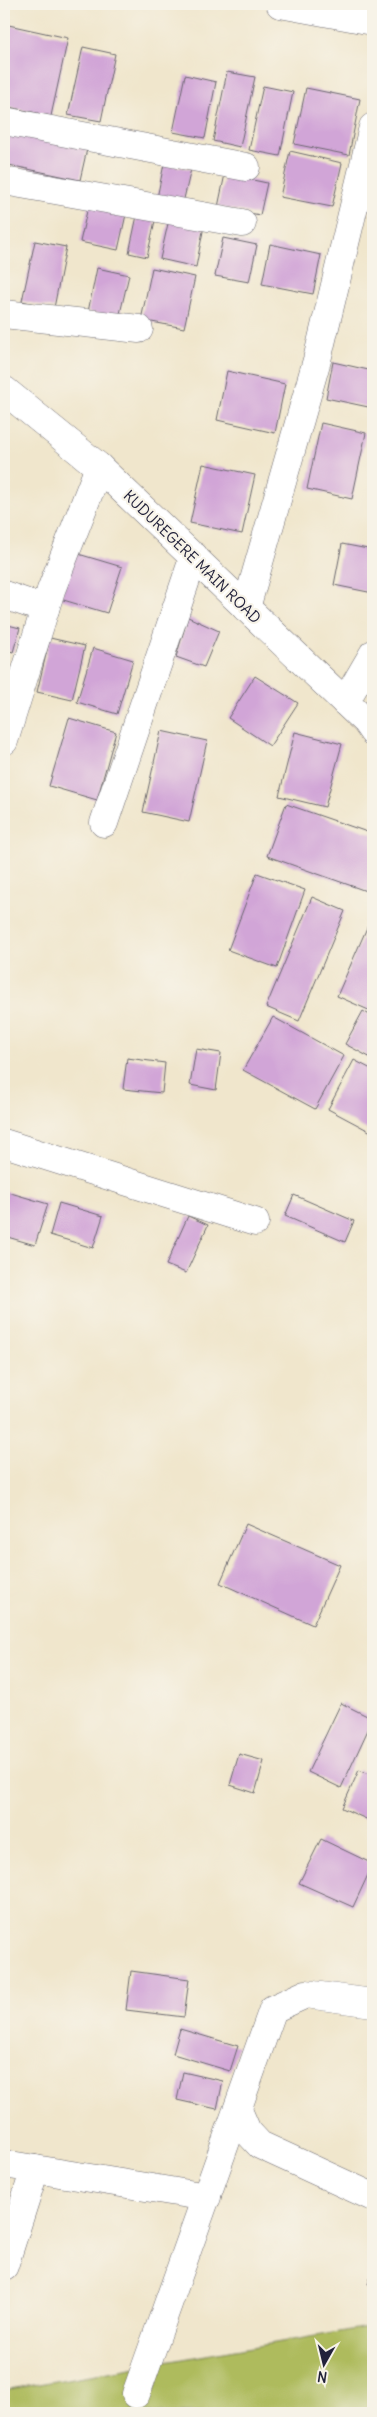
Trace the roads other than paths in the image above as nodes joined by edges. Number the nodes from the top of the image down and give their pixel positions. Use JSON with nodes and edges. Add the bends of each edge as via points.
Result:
{"nodes":[{"id":1,"x":280,"y":4,"type":"edge"},
{"id":2,"x":372,"y":21,"type":"edge"},
{"id":3,"x":4,"y":121,"type":"edge"},
{"id":4,"x":373,"y":127,"type":"edge"},
{"id":5,"x":246,"y":167,"type":"dead end"},
{"id":6,"x":4,"y":180,"type":"edge"},
{"id":7,"x":242,"y":222,"type":"dead end"},
{"id":8,"x":4,"y":314,"type":"edge"},
{"id":9,"x":139,"y":330,"type":"dead end"},
{"id":10,"x":5,"y":394,"type":"edge"},
{"id":11,"x":99,"y":468,"type":"junction"},
{"id":12,"x":194,"y":556,"type":"junction"},
{"id":13,"x":4,"y":595,"type":"edge"},
{"id":14,"x":246,"y":608,"type":"junction"},
{"id":15,"x":45,"y":609,"type":"junction"},
{"id":16,"x":373,"y":654,"type":"edge"},
{"id":17,"x":345,"y":702,"type":"junction"},
{"id":18,"x":6,"y":727,"type":"edge"},
{"id":19,"x":373,"y":732,"type":"edge"},
{"id":20,"x":104,"y":823,"type":"dead end"},
{"id":21,"x":4,"y":1144,"type":"edge"},
{"id":22,"x":256,"y":1222,"type":"dead end"},
{"id":23,"x":373,"y":2004,"type":"edge"},
{"id":24,"x":238,"y":2110,"type":"junction"},
{"id":25,"x":4,"y":2164,"type":"edge"},
{"id":26,"x":35,"y":2169,"type":"junction"},
{"id":27,"x":208,"y":2197,"type":"junction"},
{"id":28,"x":373,"y":2197,"type":"edge"},
{"id":29,"x":4,"y":2266,"type":"edge"},
{"id":30,"x":136,"y":2394,"type":"dead end"}],
"edges":[{"from":1,"to":2,"type":"street"},
{"from":3,"to":5,"type":"street"},
{"from":4,"to":14,"type":"street","via":[[317,360]]},
{"from":6,"to":7,"type":"street"},
{"from":8,"to":9,"type":"street"},
{"from":10,"to":11,"type":"street","name":"KUDUREGERE MAIN ROAD"},
{"from":11,"to":12,"type":"street","name":"KUDUREGERE MAIN ROAD"},
{"from":11,"to":15,"type":"street"},
{"from":12,"to":14,"type":"street","name":"KUDUREGERE MAIN ROAD"},
{"from":12,"to":20,"type":"street"},
{"from":13,"to":15,"type":"street"},
{"from":14,"to":17,"type":"street","name":"KUDUREGERE MAIN ROAD"},
{"from":15,"to":18,"type":"street"},
{"from":16,"to":17,"type":"street"},
{"from":17,"to":19,"type":"street","name":"KUDUREGERE MAIN ROAD"},
{"from":21,"to":22,"type":"street"},
{"from":23,"to":24,"type":"street","via":[[306,1994],[273,2009]]},
{"from":24,"to":27,"type":"street"},
{"from":24,"to":28,"type":"street","via":[[247,2130],[260,2145]]},
{"from":25,"to":26,"type":"street"},
{"from":26,"to":27,"type":"street"},
{"from":26,"to":29,"type":"street"},
{"from":27,"to":30,"type":"street"}]}
